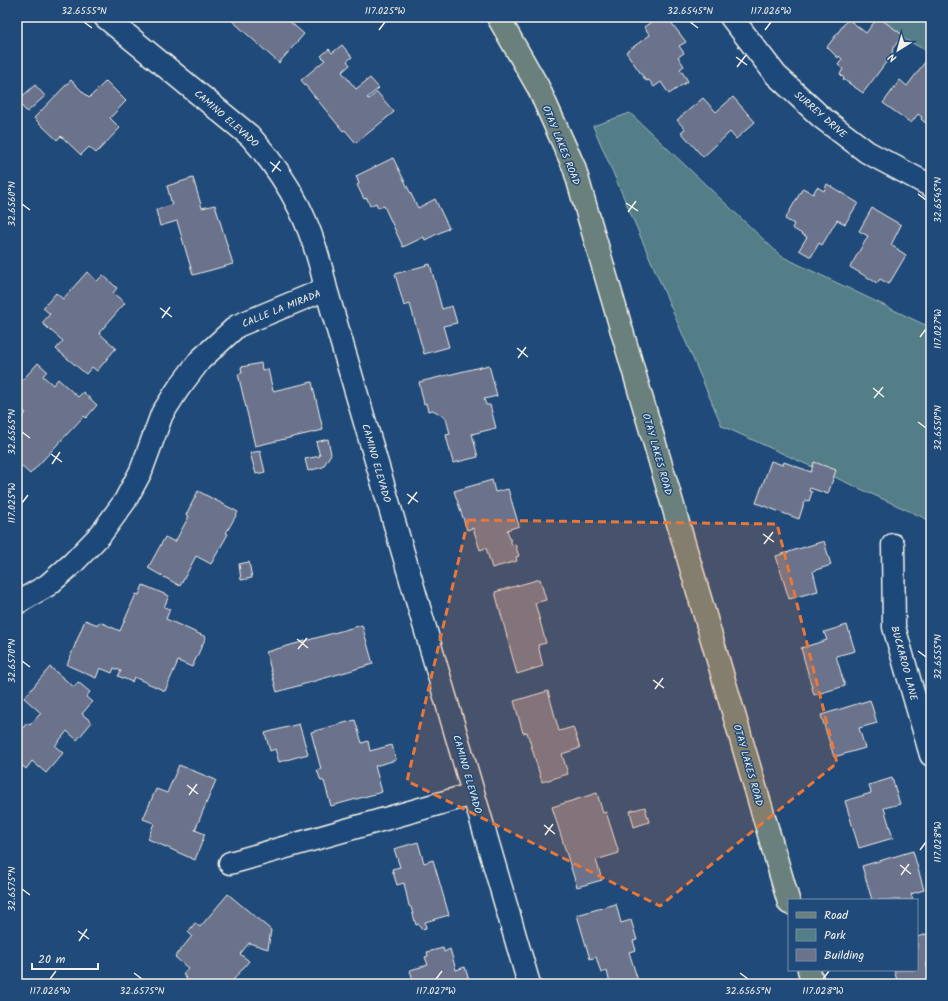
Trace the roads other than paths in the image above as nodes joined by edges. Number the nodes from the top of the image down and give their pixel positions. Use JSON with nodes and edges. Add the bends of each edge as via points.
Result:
{"nodes":[{"id":1,"x":105,"y":17,"type":"edge"},
{"id":2,"x":498,"y":17,"type":"edge"},
{"id":3,"x":731,"y":17,"type":"edge"},
{"id":4,"x":931,"y":186,"type":"edge"},
{"id":5,"x":326,"y":289,"type":"junction"},
{"id":6,"x":893,"y":545,"type":"dead end"},
{"id":7,"x":17,"y":603,"type":"edge"},
{"id":8,"x":931,"y":755,"type":"edge"},
{"id":9,"x":473,"y":794,"type":"junction"},
{"id":10,"x":230,"y":863,"type":"dead end"},
{"id":11,"x":788,"y":900,"type":"edge"},
{"id":12,"x":808,"y":971,"type":"edge"},
{"id":13,"x":529,"y":984,"type":"edge"},
{"id":14,"x":813,"y":984,"type":"edge"}],
"edges":[{"from":1,"to":5,"type":"street","name":"CAMINO ELEVADO","via":[[250,136],[269,158],[286,180],[305,219],[321,265]]},
{"from":2,"to":11,"type":"main road","name":"OTAY LAKES ROAD","via":[[538,87],[574,167]]},
{"from":3,"to":4,"type":"street","name":"SURREY DRIVE","via":[[776,75],[821,117],[867,152]]},
{"from":5,"to":7,"type":"street","name":"CALLE LA MIRADA","via":[[237,326],[200,360],[162,414],[141,471],[125,501],[101,534],[48,585]]},
{"from":5,"to":9,"type":"street","name":"CAMINO ELEVADO"},
{"from":6,"to":8,"type":"street","name":"BUCKAROO LANE","via":[[894,627]]},
{"from":9,"to":10,"type":"street"},
{"from":9,"to":13,"type":"street","name":"CAMINO ELEVADO"},
{"from":12,"to":14,"type":"main road"}]}
